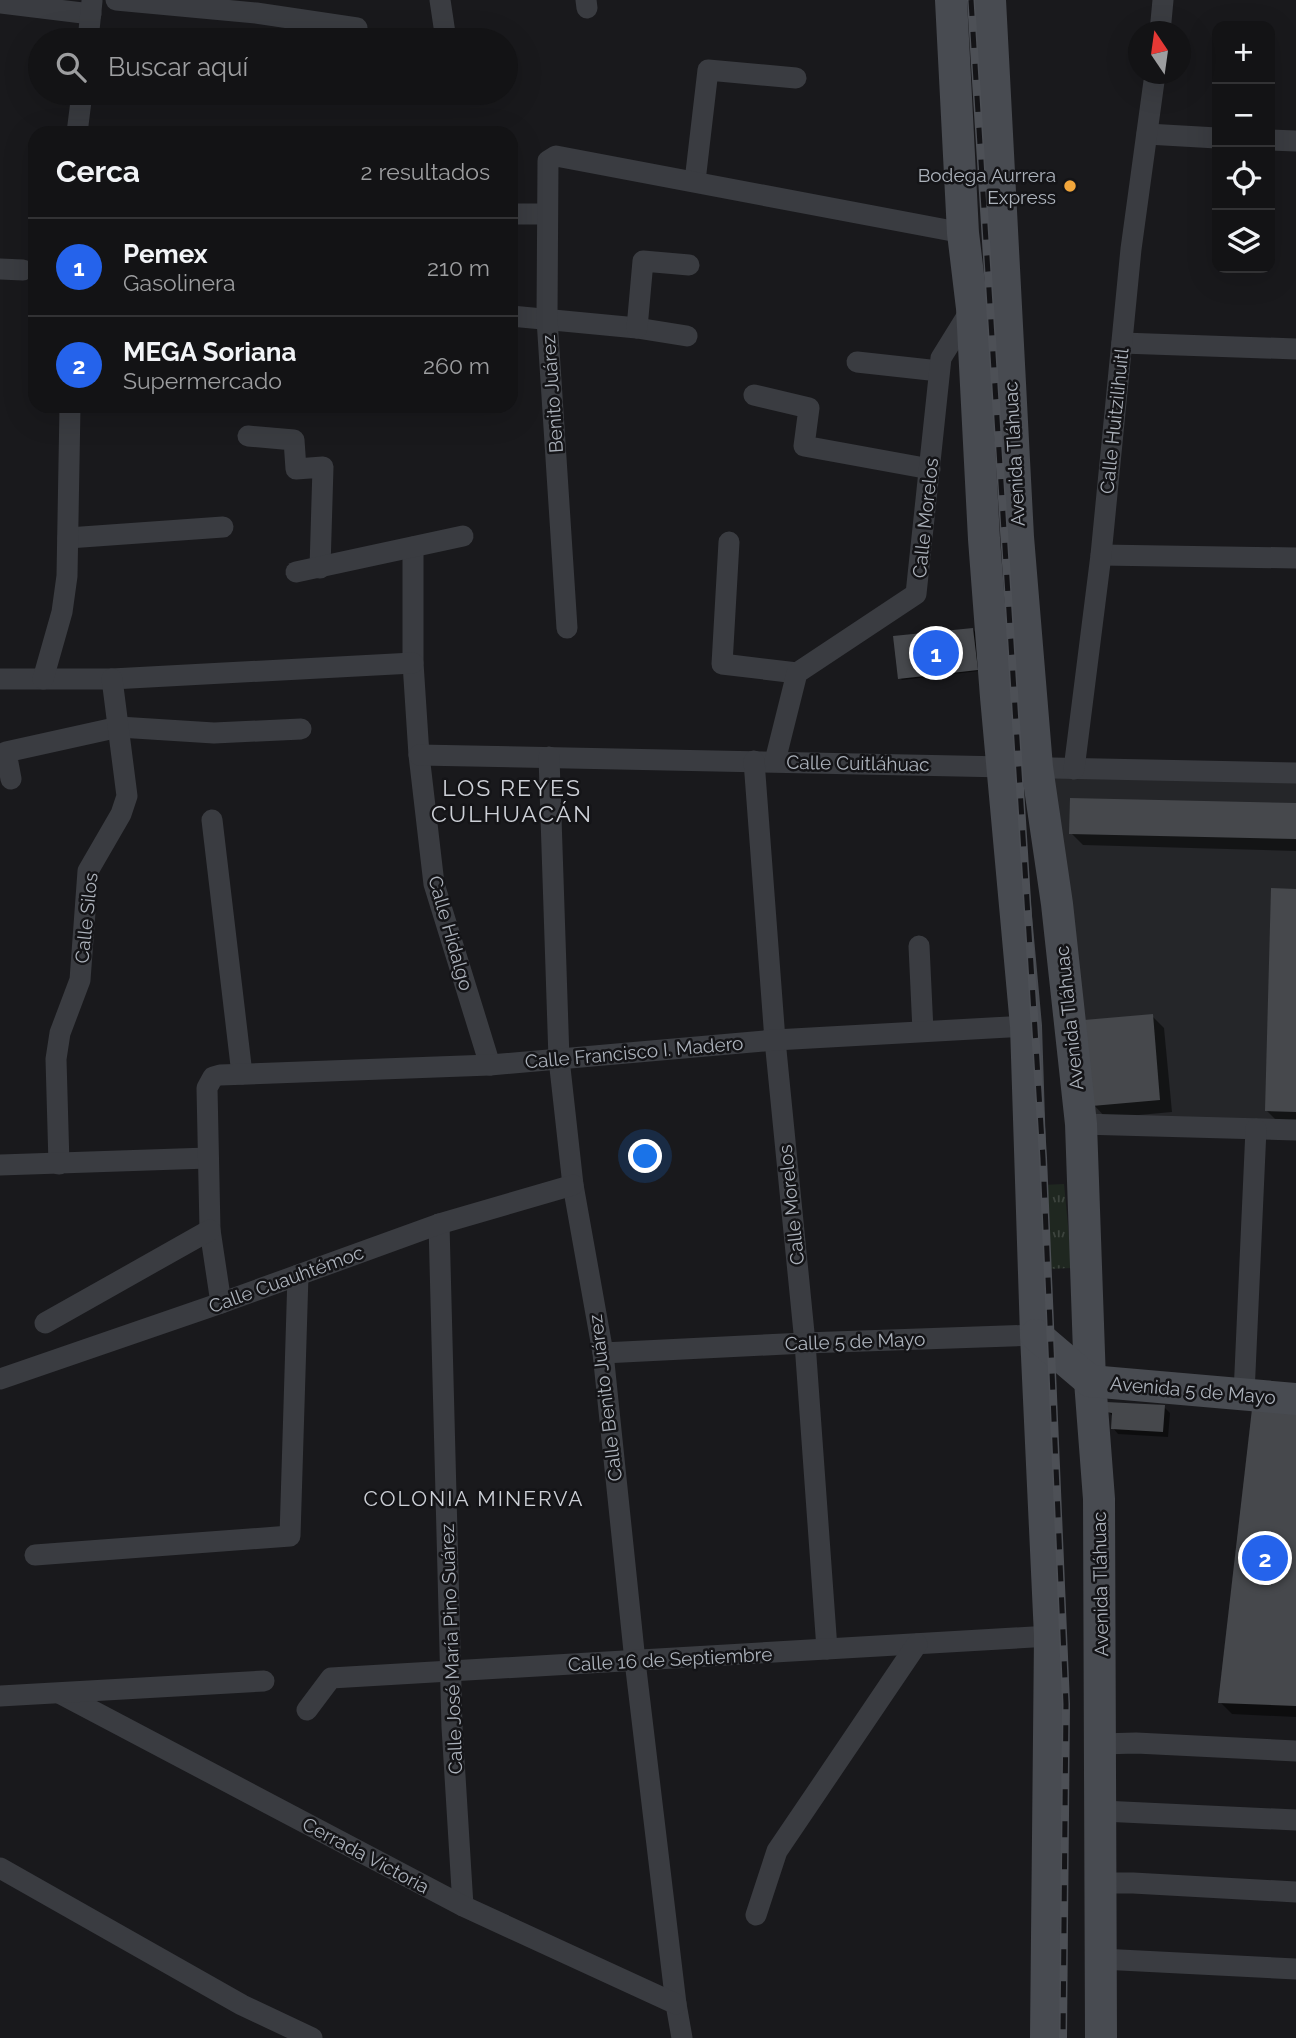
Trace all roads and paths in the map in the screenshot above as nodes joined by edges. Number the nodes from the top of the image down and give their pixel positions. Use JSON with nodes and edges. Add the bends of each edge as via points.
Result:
{"nodes":[{"id":1,"x":116,"y":0,"type":"edge"},
{"id":2,"x":440,"y":0,"type":"edge"},
{"id":3,"x":951,"y":0,"type":"edge"},
{"id":4,"x":990,"y":0,"type":"edge"},
{"id":5,"x":1163,"y":0,"type":"edge"},
{"id":6,"x":0,"y":3,"type":"edge"},
{"id":7,"x":92,"y":7,"type":"edge"},
{"id":8,"x":257,"y":7,"type":"edge"},
{"id":9,"x":1161,"y":21,"type":"edge"},
{"id":10,"x":89,"y":28,"type":"edge"},
{"id":11,"x":357,"y":28,"type":"dead end"},
{"id":12,"x":444,"y":28,"type":"edge"},
{"id":13,"x":796,"y":78,"type":"dead end"},
{"id":14,"x":1154,"y":84,"type":"edge"},
{"id":15,"x":80,"y":105,"type":"edge"},
{"id":16,"x":78,"y":126,"type":"edge"},
{"id":17,"x":1147,"y":134,"type":"junction"},
{"id":18,"x":1212,"y":138,"type":"edge"},
{"id":19,"x":1275,"y":140,"type":"edge"},
{"id":20,"x":1296,"y":141,"type":"edge"},
{"id":21,"x":695,"y":181,"type":"junction"},
{"id":22,"x":518,"y":214,"type":"edge"},
{"id":23,"x":547,"y":214,"type":"junction"},
{"id":24,"x":963,"y":233,"type":"junction"},
{"id":25,"x":689,"y":265,"type":"dead end"},
{"id":26,"x":0,"y":269,"type":"edge"},
{"id":27,"x":23,"y":270,"type":"dead end"},
{"id":28,"x":972,"y":308,"type":"junction"},
{"id":29,"x":518,"y":317,"type":"edge"},
{"id":30,"x":547,"y":319,"type":"junction"},
{"id":31,"x":637,"y":328,"type":"junction"},
{"id":32,"x":687,"y":336,"type":"dead end"},
{"id":33,"x":1122,"y":343,"type":"junction"},
{"id":34,"x":1296,"y":349,"type":"edge"},
{"id":35,"x":857,"y":362,"type":"dead end"},
{"id":36,"x":939,"y":371,"type":"junction"},
{"id":37,"x":754,"y":395,"type":"dead end"},
{"id":38,"x":70,"y":413,"type":"edge"},
{"id":39,"x":248,"y":436,"type":"dead end"},
{"id":40,"x":930,"y":470,"type":"junction"},
{"id":41,"x":223,"y":527,"type":"dead end"},
{"id":42,"x":463,"y":536,"type":"dead end"},
{"id":43,"x":1018,"y":537,"type":"junction"},
{"id":44,"x":68,"y":538,"type":"junction"},
{"id":45,"x":984,"y":539,"type":"junction"},
{"id":46,"x":729,"y":542,"type":"dead end"},
{"id":47,"x":413,"y":548,"type":"junction"},
{"id":48,"x":1101,"y":555,"type":"junction"},
{"id":49,"x":1296,"y":558,"type":"edge"},
{"id":50,"x":320,"y":568,"type":"junction"},
{"id":51,"x":296,"y":572,"type":"dead end"},
{"id":52,"x":567,"y":628,"type":"dead end"},
{"id":53,"x":413,"y":663,"type":"junction"},
{"id":54,"x":797,"y":673,"type":"junction"},
{"id":55,"x":0,"y":679,"type":"edge"},
{"id":56,"x":43,"y":679,"type":"junction"},
{"id":57,"x":112,"y":679,"type":"junction"},
{"id":58,"x":119,"y":727,"type":"junction"},
{"id":59,"x":301,"y":729,"type":"dead end"},
{"id":60,"x":419,"y":755,"type":"junction"},
{"id":61,"x":549,"y":757,"type":"junction"},
{"id":62,"x":764,"y":761,"type":"junction"},
{"id":63,"x":1003,"y":766,"type":"junction"},
{"id":64,"x":1037,"y":767,"type":"junction"},
{"id":65,"x":1074,"y":769,"type":"junction"},
{"id":66,"x":1296,"y":773,"type":"edge"},
{"id":67,"x":11,"y":779,"type":"dead end"},
{"id":68,"x":212,"y":820,"type":"dead end"},
{"id":69,"x":919,"y":946,"type":"dead end"},
{"id":70,"x":1026,"y":1026,"type":"junction"},
{"id":71,"x":923,"y":1031,"type":"junction"},
{"id":72,"x":775,"y":1040,"type":"junction"},
{"id":73,"x":559,"y":1059,"type":"junction"},
{"id":74,"x":490,"y":1065,"type":"junction"},
{"id":75,"x":242,"y":1074,"type":"junction"},
{"id":76,"x":1080,"y":1124,"type":"junction"},
{"id":77,"x":1256,"y":1129,"type":"junction"},
{"id":78,"x":1296,"y":1130,"type":"edge"},
{"id":79,"x":208,"y":1158,"type":"junction"},
{"id":80,"x":59,"y":1164,"type":"junction"},
{"id":81,"x":0,"y":1165,"type":"edge"},
{"id":82,"x":573,"y":1185,"type":"junction"},
{"id":83,"x":439,"y":1224,"type":"junction"},
{"id":84,"x":210,"y":1230,"type":"junction"},
{"id":85,"x":298,"y":1275,"type":"junction"},
{"id":86,"x":221,"y":1303,"type":"junction"},
{"id":87,"x":45,"y":1323,"type":"dead end"},
{"id":88,"x":1036,"y":1335,"type":"junction"},
{"id":89,"x":805,"y":1343,"type":"junction"},
{"id":90,"x":603,"y":1353,"type":"junction"},
{"id":91,"x":0,"y":1378,"type":"edge"},
{"id":92,"x":1090,"y":1381,"type":"junction"},
{"id":93,"x":1244,"y":1394,"type":"junction"},
{"id":94,"x":1296,"y":1399,"type":"edge"},
{"id":95,"x":1093,"y":1427,"type":"junction"},
{"id":96,"x":1042,"y":1432,"type":"junction"},
{"id":97,"x":35,"y":1556,"type":"dead end"},
{"id":98,"x":1050,"y":1636,"type":"junction"},
{"id":99,"x":917,"y":1644,"type":"junction"},
{"id":100,"x":827,"y":1649,"type":"junction"},
{"id":101,"x":635,"y":1661,"type":"junction"},
{"id":102,"x":450,"y":1671,"type":"junction"},
{"id":103,"x":264,"y":1681,"type":"dead end"},
{"id":104,"x":61,"y":1694,"type":"junction"},
{"id":105,"x":0,"y":1696,"type":"edge"},
{"id":106,"x":307,"y":1710,"type":"dead end"},
{"id":107,"x":1101,"y":1744,"type":"junction"},
{"id":108,"x":1296,"y":1751,"type":"edge"},
{"id":109,"x":1102,"y":1811,"type":"junction"},
{"id":110,"x":1296,"y":1820,"type":"edge"},
{"id":111,"x":0,"y":1868,"type":"edge"},
{"id":112,"x":1102,"y":1883,"type":"junction"},
{"id":113,"x":1296,"y":1892,"type":"edge"},
{"id":114,"x":463,"y":1906,"type":"junction"},
{"id":115,"x":756,"y":1914,"type":"dead end"},
{"id":116,"x":1101,"y":1959,"type":"junction"},
{"id":117,"x":1296,"y":1969,"type":"edge"},
{"id":118,"x":676,"y":2004,"type":"junction"},
{"id":119,"x":312,"y":2038,"type":"edge"},
{"id":120,"x":682,"y":2038,"type":"edge"},
{"id":121,"x":1046,"y":2038,"type":"edge"},
{"id":122,"x":1101,"y":2038,"type":"edge"}],
"edges":[{"from":1,"to":8,"type":"street"},
{"from":2,"to":12,"type":"street"},
{"from":3,"to":24,"type":"main road","name":"Avenida Tláhuac"},
{"from":4,"to":43,"type":"main road","name":"Avenida Tláhuac"},
{"from":5,"to":9,"type":"street"},
{"from":6,"to":7,"type":"street"},
{"from":7,"to":10,"type":"street"},
{"from":8,"to":11,"type":"street"},
{"from":13,"to":21,"type":"street","via":[[708,70]]},
{"from":14,"to":17,"type":"street","name":"Calle Huitzilihuitl"},
{"from":15,"to":16,"type":"street"},
{"from":17,"to":18,"type":"street"},
{"from":17,"to":33,"type":"street","name":"Calle Huitzilihuitl"},
{"from":19,"to":20,"type":"street"},
{"from":21,"to":23,"type":"street","name":"Benito Juárez","via":[[556,156],[548,161]]},
{"from":21,"to":24,"type":"street"},
{"from":22,"to":23,"type":"street"},
{"from":23,"to":30,"type":"street","name":"Benito Juárez"},
{"from":24,"to":28,"type":"main road","name":"Avenida Tláhuac"},
{"from":25,"to":31,"type":"street","via":[[643,261]]},
{"from":26,"to":27,"type":"street"},
{"from":28,"to":36,"type":"street","name":"Calle Morelos","via":[[941,358]]},
{"from":28,"to":45,"type":"main road","name":"Avenida Tláhuac"},
{"from":29,"to":30,"type":"street"},
{"from":30,"to":31,"type":"street"},
{"from":30,"to":52,"type":"street","name":"Benito Juárez"},
{"from":31,"to":32,"type":"street"},
{"from":33,"to":34,"type":"street"},
{"from":33,"to":48,"type":"street","name":"Calle Huitzilihuitl"},
{"from":35,"to":36,"type":"street"},
{"from":36,"to":40,"type":"street","name":"Calle Morelos"},
{"from":37,"to":40,"type":"street","via":[[809,408],[804,446]]},
{"from":38,"to":44,"type":"street"},
{"from":39,"to":50,"type":"street","via":[[294,440],[296,469],[323,467]]},
{"from":40,"to":54,"type":"street","name":"Calle Morelos","via":[[916,594]]},
{"from":41,"to":44,"type":"street"},
{"from":42,"to":47,"type":"street"},
{"from":43,"to":45,"type":"main road"},
{"from":43,"to":64,"type":"main road","name":"Avenida Tláhuac"},
{"from":44,"to":56,"type":"street","via":[[62,612]]},
{"from":45,"to":63,"type":"main road","name":"Avenida Tláhuac"},
{"from":46,"to":54,"type":"street","via":[[722,663]]},
{"from":47,"to":50,"type":"street"},
{"from":47,"to":53,"type":"street","name":"Calle Hidalgo"},
{"from":48,"to":49,"type":"street"},
{"from":48,"to":65,"type":"street","name":"Calle Huitzilihuitl"},
{"from":50,"to":51,"type":"street"},
{"from":53,"to":57,"type":"street"},
{"from":53,"to":60,"type":"street","name":"Calle Hidalgo"},
{"from":54,"to":62,"type":"street","name":"Calle Morelos"},
{"from":55,"to":56,"type":"street"},
{"from":56,"to":57,"type":"street"},
{"from":57,"to":58,"type":"street","name":"Calle Silos"},
{"from":58,"to":59,"type":"street","via":[[214,733]]},
{"from":58,"to":67,"type":"street","via":[[6,752]]},
{"from":58,"to":80,"type":"street","name":"Calle Silos","via":[[127,796],[88,871],[80,980],[60,1033],[56,1059]]},
{"from":60,"to":61,"type":"street","name":"Calle Cuitláhuac"},
{"from":60,"to":74,"type":"street","name":"Calle Hidalgo","via":[[435,884]]},
{"from":61,"to":62,"type":"street","name":"Calle Cuitláhuac"},
{"from":61,"to":73,"type":"street","name":"Calle Benito Juárez"},
{"from":62,"to":63,"type":"street","name":"Calle Cuitláhuac"},
{"from":62,"to":72,"type":"street","name":"Calle Morelos"},
{"from":63,"to":64,"type":"street","name":"Calle Cuitláhuac"},
{"from":63,"to":70,"type":"main road","name":"Avenida Tláhuac"},
{"from":64,"to":65,"type":"street","name":"Calle Cuitláhuac"},
{"from":64,"to":76,"type":"main road","name":"Avenida Tláhuac"},
{"from":65,"to":66,"type":"street","name":"Calle Cuitláhuac"},
{"from":68,"to":75,"type":"street"},
{"from":69,"to":71,"type":"street"},
{"from":70,"to":71,"type":"street","name":"Calle Francisco I. Madero"},
{"from":70,"to":88,"type":"main road","name":"Avenida Tláhuac"},
{"from":71,"to":72,"type":"street","name":"Calle Francisco I. Madero"},
{"from":72,"to":73,"type":"street","name":"Calle Francisco I. Madero"},
{"from":72,"to":89,"type":"street","name":"Calle Morelos"},
{"from":73,"to":74,"type":"street","name":"Calle Francisco I. Madero"},
{"from":73,"to":82,"type":"street","name":"Calle Benito Juárez"},
{"from":74,"to":75,"type":"street","name":"Calle Francisco I. Madero"},
{"from":75,"to":79,"type":"street","name":"Calle Francisco I. Madero","via":[[220,1075],[209,1082]]},
{"from":76,"to":77,"type":"street"},
{"from":76,"to":92,"type":"main road","name":"Avenida Tláhuac"},
{"from":77,"to":78,"type":"street"},
{"from":77,"to":93,"type":"street"},
{"from":79,"to":80,"type":"street"},
{"from":79,"to":84,"type":"street","name":"Calle Francisco I. Madero"},
{"from":80,"to":81,"type":"street"},
{"from":82,"to":83,"type":"street","name":"Calle Cuauhtémoc"},
{"from":82,"to":90,"type":"street","name":"Calle Benito Juárez"},
{"from":83,"to":85,"type":"street","name":"Calle Cuauhtémoc"},
{"from":83,"to":102,"type":"street","name":"Calle José María Pino Suárez"},
{"from":84,"to":86,"type":"street","name":"Calle Francisco I. Madero"},
{"from":84,"to":87,"type":"street"},
{"from":85,"to":86,"type":"street","name":"Calle Cuauhtémoc"},
{"from":85,"to":97,"type":"street","via":[[290,1536]]},
{"from":86,"to":91,"type":"street","name":"Calle Cuauhtémoc"},
{"from":88,"to":89,"type":"street","name":"Calle 5 de Mayo"},
{"from":88,"to":92,"type":"main road"},
{"from":88,"to":96,"type":"main road","name":"Avenida Tláhuac"},
{"from":89,"to":90,"type":"street","name":"Calle 5 de Mayo"},
{"from":89,"to":100,"type":"street","name":"Calle Morelos"},
{"from":90,"to":101,"type":"street","name":"Calle Benito Juárez"},
{"from":92,"to":93,"type":"main road","name":"Avenida 5 de Mayo"},
{"from":92,"to":95,"type":"main road","name":"Avenida Tláhuac"},
{"from":93,"to":94,"type":"main road","name":"Avenida 5 de Mayo"},
{"from":95,"to":96,"type":"main road"},
{"from":95,"to":107,"type":"main road","name":"Avenida Tláhuac","via":[[1099,1499]]},
{"from":96,"to":98,"type":"main road","name":"Avenida Tláhuac"},
{"from":98,"to":99,"type":"street","name":"Calle 16 de Septiembre"},
{"from":98,"to":121,"type":"main road","name":"Avenida Tláhuac"},
{"from":99,"to":100,"type":"street","name":"Calle 16 de Septiembre"},
{"from":99,"to":115,"type":"street","via":[[777,1851]]},
{"from":100,"to":101,"type":"street","name":"Calle 16 de Septiembre"},
{"from":101,"to":102,"type":"street","name":"Calle 16 de Septiembre"},
{"from":101,"to":118,"type":"street","name":"Calle Benito Juárez"},
{"from":102,"to":106,"type":"street","name":"Calle 16 de Septiembre","via":[[331,1678]]},
{"from":102,"to":114,"type":"street","name":"Calle José María Pino Suárez"},
{"from":103,"to":104,"type":"street"},
{"from":104,"to":105,"type":"street"},
{"from":104,"to":114,"type":"street","name":"Cerrada Victoria"},
{"from":107,"to":108,"type":"street"},
{"from":107,"to":109,"type":"main road","name":"Avenida Tláhuac"},
{"from":109,"to":110,"type":"street"},
{"from":109,"to":112,"type":"main road","name":"Avenida Tláhuac"},
{"from":111,"to":119,"type":"street","via":[[242,2005]]},
{"from":112,"to":113,"type":"street"},
{"from":112,"to":116,"type":"main road","name":"Avenida Tláhuac"},
{"from":114,"to":118,"type":"street","name":"Cerrada Victoria"},
{"from":116,"to":117,"type":"street"},
{"from":116,"to":122,"type":"main road","name":"Avenida Tláhuac"},
{"from":118,"to":120,"type":"street","name":"Calle Benito Juárez"}]}
